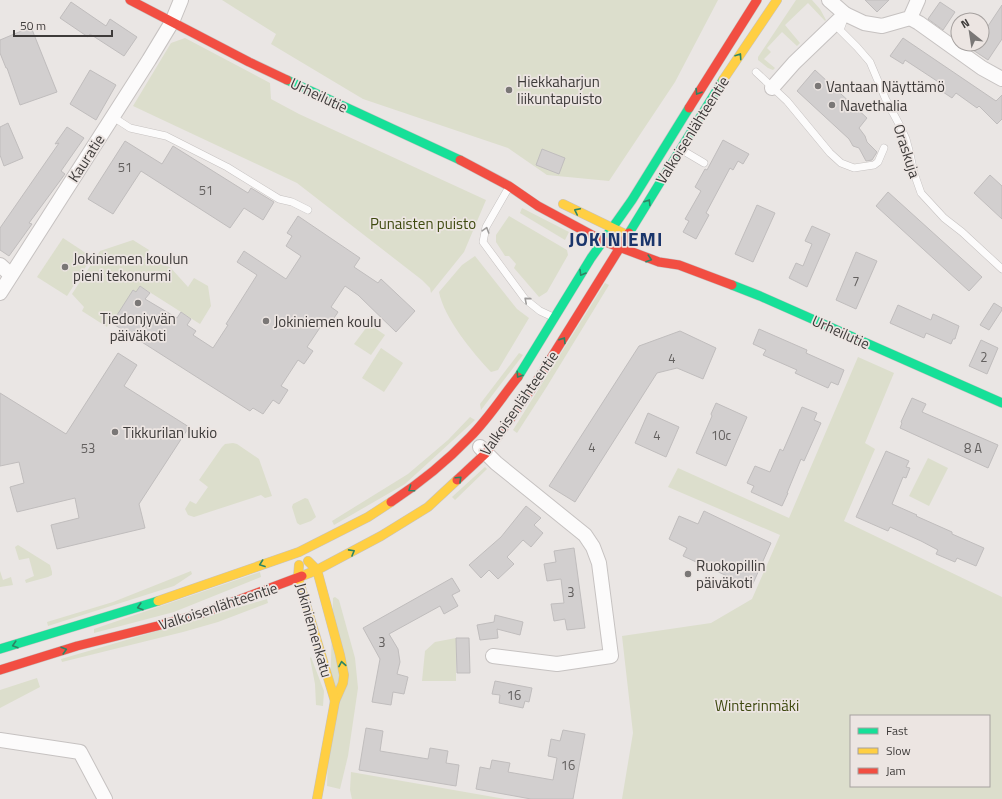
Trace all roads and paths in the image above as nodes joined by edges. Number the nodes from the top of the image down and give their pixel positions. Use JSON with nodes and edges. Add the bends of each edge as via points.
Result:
{"nodes":[{"id":1,"x":130,"y":0,"type":"edge"},
{"id":2,"x":181,"y":0,"type":"edge"},
{"id":3,"x":757,"y":0,"type":"edge"},
{"id":4,"x":776,"y":0,"type":"edge"},
{"id":5,"x":829,"y":0,"type":"edge"},
{"id":6,"x":918,"y":0,"type":"edge"},
{"id":7,"x":845,"y":14,"type":"junction"},
{"id":8,"x":910,"y":18,"type":"junction"},
{"id":9,"x":172,"y":22,"type":"junction"},
{"id":10,"x":756,"y":72,"type":"dead end"},
{"id":11,"x":1002,"y":79,"type":"edge"},
{"id":12,"x":772,"y":88,"type":"junction"},
{"id":13,"x":113,"y":117,"type":"junction"},
{"id":14,"x":668,"y":141,"type":"junction"},
{"id":15,"x":884,"y":148,"type":"dead end"},
{"id":16,"x":680,"y":149,"type":"junction"},
{"id":17,"x":704,"y":162,"type":"dead end"},
{"id":18,"x":510,"y":186,"type":"junction"},
{"id":19,"x":538,"y":194,"type":"dead end"},
{"id":20,"x":552,"y":199,"type":"dead end"},
{"id":21,"x":308,"y":210,"type":"dead end"},
{"id":22,"x":612,"y":229,"type":"junction"},
{"id":23,"x":627,"y":235,"type":"junction"},
{"id":24,"x":637,"y":239,"type":"dead end"},
{"id":25,"x":603,"y":241,"type":"junction"},
{"id":26,"x":620,"y":248,"type":"junction"},
{"id":27,"x":665,"y":253,"type":"dead end"},
{"id":28,"x":0,"y":265,"type":"edge"},
{"id":29,"x":679,"y":265,"type":"junction"},
{"id":30,"x":1002,"y":269,"type":"edge"},
{"id":31,"x":11,"y":275,"type":"junction"},
{"id":32,"x":0,"y":293,"type":"edge"},
{"id":33,"x":555,"y":318,"type":"junction"},
{"id":34,"x":1002,"y":403,"type":"edge"},
{"id":35,"x":470,"y":437,"type":"junction"},
{"id":36,"x":486,"y":453,"type":"junction"},
{"id":37,"x":299,"y":552,"type":"junction"},
{"id":38,"x":318,"y":570,"type":"junction"},
{"id":39,"x":298,"y":578,"type":"junction"},
{"id":40,"x":0,"y":649,"type":"edge"},
{"id":41,"x":493,"y":656,"type":"dead end"},
{"id":42,"x":0,"y":670,"type":"edge"},
{"id":43,"x":335,"y":701,"type":"junction"},
{"id":44,"x":0,"y":740,"type":"edge"},
{"id":45,"x":104,"y":799,"type":"edge"},
{"id":46,"x":317,"y":799,"type":"edge"}],
"edges":[{"from":1,"to":9,"type":"main road","name":"Urheilutie"},
{"from":2,"to":9,"type":"street","name":"Kauratie"},
{"from":3,"to":14,"type":"main road","name":"Valkoisenlähteentie","one_way":true},
{"from":16,"to":4,"type":"main road","name":"Valkoisenlähteentie","one_way":true},
{"from":5,"to":7,"type":"street"},
{"from":6,"to":8,"type":"street"},
{"from":7,"to":8,"type":"street","via":[[864,23],[882,26]]},
{"from":7,"to":12,"type":"street"},
{"from":7,"to":30,"type":"lane","name":"Oraskuja","via":[[840,30],[870,62],[906,139],[921,193],[944,218]]},
{"from":8,"to":11,"type":"street"},
{"from":9,"to":13,"type":"street","name":"Kauratie"},
{"from":9,"to":18,"type":"main road","name":"Urheilutie","via":[[249,62],[456,158]]},
{"from":10,"to":12,"type":"lane"},
{"from":12,"to":15,"type":"lane","via":[[841,163],[854,168],[874,165]]},
{"from":13,"to":21,"type":"lane","via":[[130,128],[166,136],[227,167],[279,199]]},
{"from":13,"to":31,"type":"street","name":"Kauratie"},
{"from":14,"to":16,"type":"lane"},
{"from":14,"to":22,"type":"main road","name":"Valkoisenlähteentie"},
{"from":16,"to":17,"type":"lane"},
{"from":23,"to":16,"type":"main road","name":"Valkoisenlähteentie","one_way":true},
{"from":18,"to":19,"type":"main road","name":"Urheilutie"},
{"from":18,"to":25,"type":"main road","name":"Urheilutie","via":[[538,206]]},
{"from":33,"to":18,"type":"lane","one_way":true,"via":[[540,311],[525,299],[483,242],[486,227]]},
{"from":22,"to":20,"type":"main road","one_way":true},
{"from":22,"to":23,"type":"main road"},
{"from":22,"to":25,"type":"main road","name":"Valkoisenlähteentie"},
{"from":23,"to":24,"type":"main road"},
{"from":23,"to":26,"type":"main road","name":"Valkoisenlähteentie"},
{"from":25,"to":26,"type":"main road","name":"Urheilutie"},
{"from":25,"to":33,"type":"main road","name":"Valkoisenlähteentie","one_way":true},
{"from":26,"to":29,"type":"main road","name":"Urheilutie","one_way":true,"via":[[659,262]]},
{"from":36,"to":26,"type":"main road","name":"Valkoisenlähteentie","one_way":true,"via":[[535,384]]},
{"from":27,"to":29,"type":"main road","name":"Urheilutie"},
{"from":28,"to":31,"type":"street"},
{"from":29,"to":34,"type":"main road","name":"Urheilutie","via":[[760,296]]},
{"from":31,"to":32,"type":"street","name":"Kauratie"},
{"from":33,"to":35,"type":"main road","name":"Valkoisenlähteentie","one_way":true,"via":[[518,377]]},
{"from":35,"to":36,"type":"street"},
{"from":35,"to":37,"type":"main road","name":"Valkoisenlähteentie","one_way":true,"via":[[412,488],[368,517]]},
{"from":38,"to":36,"type":"main road","name":"Valkoisenlähteentie","one_way":true,"via":[[422,511]]},
{"from":36,"to":41,"type":"street","via":[[585,535],[599,563],[611,656],[557,664]]},
{"from":37,"to":38,"type":"main road","name":"Jokiniemenkatu"},
{"from":37,"to":39,"type":"main road","name":"Jokiniemenkatu"},
{"from":37,"to":40,"type":"main road","name":"Valkoisenlähteentie","one_way":true,"via":[[165,599]]},
{"from":38,"to":39,"type":"main road","name":"Valkoisenlähteentie"},
{"from":43,"to":38,"type":"main road","name":"Jokiniemenkatu","one_way":true,"via":[[344,675]]},
{"from":42,"to":39,"type":"main road","name":"Valkoisenlähteentie","one_way":true,"via":[[77,646],[206,612]]},
{"from":39,"to":43,"type":"main road","name":"Jokiniemenkatu"},
{"from":43,"to":46,"type":"main road","name":"Jokiniemenkatu"},
{"from":44,"to":45,"type":"street","via":[[80,752]]}]}
